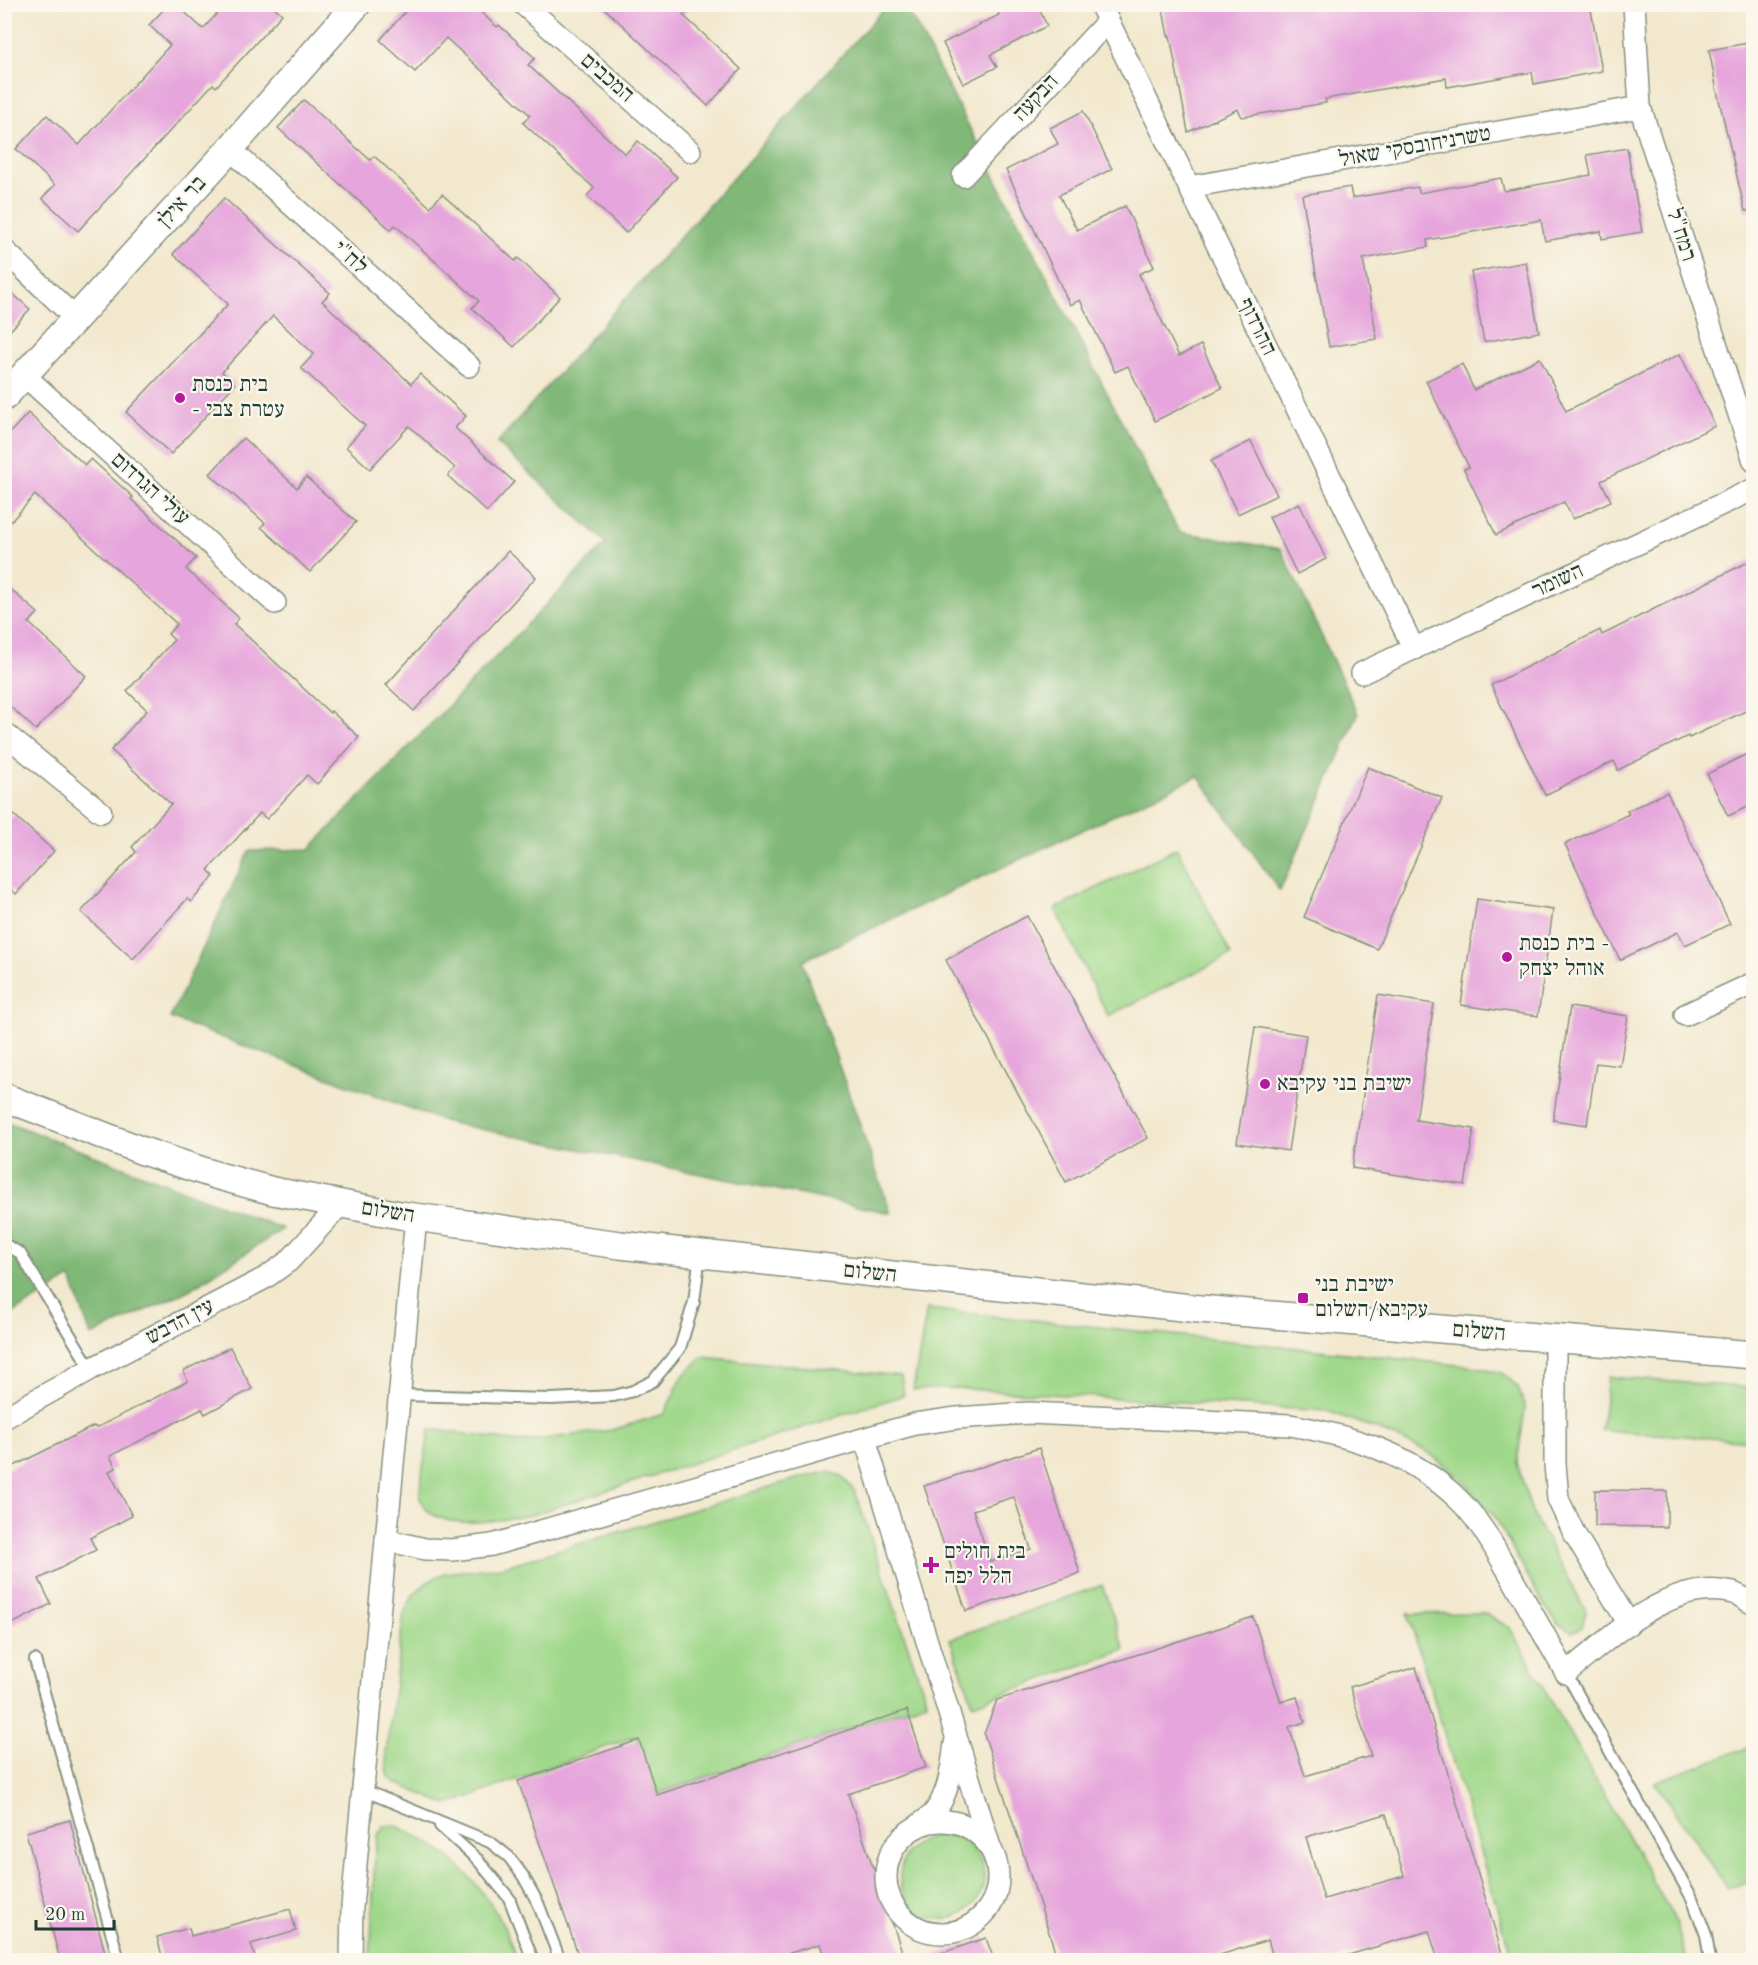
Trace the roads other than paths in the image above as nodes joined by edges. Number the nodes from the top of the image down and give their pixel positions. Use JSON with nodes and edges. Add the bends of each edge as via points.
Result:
{"nodes":[{"id":1,"x":357,"y":4,"type":"edge"},
{"id":2,"x":523,"y":4,"type":"edge"},
{"id":3,"x":1634,"y":4,"type":"edge"},
{"id":4,"x":1104,"y":13,"type":"edge"},
{"id":5,"x":1640,"y":107,"type":"junction"},
{"id":6,"x":230,"y":149,"type":"junction"},
{"id":7,"x":690,"y":151,"type":"dead end"},
{"id":8,"x":963,"y":176,"type":"dead end"},
{"id":9,"x":1189,"y":187,"type":"junction"},
{"id":10,"x":4,"y":250,"type":"edge"},
{"id":11,"x":76,"y":320,"type":"junction"},
{"id":12,"x":469,"y":366,"type":"dead end"},
{"id":13,"x":25,"y":376,"type":"junction"},
{"id":14,"x":4,"y":397,"type":"edge"},
{"id":15,"x":1754,"y":461,"type":"edge"},
{"id":16,"x":1754,"y":489,"type":"edge"},
{"id":17,"x":275,"y":603,"type":"dead end"},
{"id":18,"x":1414,"y":649,"type":"junction"},
{"id":19,"x":1362,"y":673,"type":"dead end"},
{"id":20,"x":4,"y":733,"type":"edge"},
{"id":21,"x":101,"y":812,"type":"dead end"},
{"id":22,"x":1754,"y":983,"type":"edge"},
{"id":23,"x":1685,"y":1015,"type":"dead end"},
{"id":24,"x":4,"y":1097,"type":"edge"},
{"id":25,"x":340,"y":1205,"type":"junction"},
{"id":26,"x":416,"y":1217,"type":"junction"},
{"id":27,"x":4,"y":1244,"type":"edge"},
{"id":28,"x":700,"y":1254,"type":"junction"},
{"id":29,"x":1555,"y":1338,"type":"junction"},
{"id":30,"x":1754,"y":1355,"type":"edge"},
{"id":31,"x":91,"y":1369,"type":"junction"},
{"id":32,"x":399,"y":1395,"type":"junction"},
{"id":33,"x":4,"y":1419,"type":"edge"},
{"id":34,"x":865,"y":1439,"type":"junction"},
{"id":35,"x":386,"y":1540,"type":"junction"},
{"id":36,"x":1754,"y":1604,"type":"edge"},
{"id":37,"x":1629,"y":1624,"type":"junction"},
{"id":38,"x":35,"y":1660,"type":"dead end"},
{"id":39,"x":1566,"y":1673,"type":"junction"},
{"id":40,"x":956,"y":1736,"type":"junction"},
{"id":41,"x":363,"y":1790,"type":"junction"},
{"id":42,"x":430,"y":1818,"type":"junction"},
{"id":43,"x":914,"y":1829,"type":"junction"},
{"id":44,"x":990,"y":1847,"type":"junction"},
{"id":45,"x":119,"y":1960,"type":"edge"},
{"id":46,"x":351,"y":1960,"type":"edge"},
{"id":47,"x":533,"y":1960,"type":"edge"},
{"id":48,"x":560,"y":1960,"type":"edge"},
{"id":49,"x":1710,"y":1960,"type":"edge"}],
"edges":[{"from":1,"to":6,"type":"street","name":"בר אילן"},
{"from":2,"to":7,"type":"street","name":"המכבים"},
{"from":3,"to":5,"type":"street","name":"רמח\"ל"},
{"from":4,"to":8,"type":"street","name":"הבקעה"},
{"from":4,"to":9,"type":"street","name":"ההרדוף"},
{"from":5,"to":9,"type":"street","name":"טשרניחובסקי שאול"},
{"from":5,"to":15,"type":"street","name":"רמח\"ל"},
{"from":6,"to":11,"type":"street","name":"בר אילן"},
{"from":6,"to":12,"type":"street","name":"לח\"י"},
{"from":9,"to":18,"type":"street","name":"ההרדוף"},
{"from":10,"to":11,"type":"street"},
{"from":11,"to":13,"type":"street","name":"בר אילן"},
{"from":13,"to":14,"type":"street","name":"בר אילן"},
{"from":13,"to":17,"type":"street","name":"עולי הגרדום"},
{"from":16,"to":18,"type":"street","name":"השומר"},
{"from":18,"to":19,"type":"street","name":"השומר"},
{"from":20,"to":21,"type":"street"},
{"from":22,"to":23,"type":"street"},
{"from":24,"to":25,"type":"street","name":"השלום","via":[[215,1175]]},
{"from":25,"to":26,"type":"street","name":"השלום"},
{"from":25,"to":31,"type":"street","name":"עין הדבש","via":[[290,1260],[265,1278]]},
{"from":26,"to":28,"type":"street","name":"השלום"},
{"from":26,"to":32,"type":"street"},
{"from":27,"to":31,"type":"lane","via":[[20,1253]]},
{"from":28,"to":29,"type":"street","name":"השלום","via":[[1200,1309]]},
{"from":28,"to":32,"type":"lane","via":[[694,1302],[680,1348],[653,1381],[633,1391],[614,1396],[551,1399]]},
{"from":29,"to":30,"type":"street","name":"השלום"},
{"from":29,"to":37,"type":"street","via":[[1558,1499]]},
{"from":31,"to":33,"type":"street","name":"עין הדבש"},
{"from":32,"to":35,"type":"street"},
{"from":34,"to":35,"type":"street","via":[[492,1545],[425,1549]]},
{"from":34,"to":39,"type":"street","via":[[915,1424],[1029,1413],[1290,1425],[1332,1432],[1369,1444],[1406,1460],[1458,1499],[1483,1528]]},
{"from":34,"to":40,"type":"street"},
{"from":35,"to":41,"type":"street"},
{"from":36,"to":37,"type":"street","via":[[1734,1593],[1708,1590],[1670,1598]]},
{"from":37,"to":39,"type":"street"},
{"from":38,"to":45,"type":"lane"},
{"from":39,"to":49,"type":"lane","via":[[1692,1898],[1706,1935]]},
{"from":40,"to":43,"type":"street","via":[[942,1799]]},
{"from":40,"to":44,"type":"street"},
{"from":41,"to":42,"type":"lane"},
{"from":41,"to":46,"type":"street"},
{"from":42,"to":47,"type":"lane","via":[[478,1860],[509,1898]]},
{"from":42,"to":48,"type":"lane","via":[[490,1842],[509,1857],[538,1904]]},
{"from":43,"to":44,"type":"street","via":[[930,1822],[963,1825]]},
{"from":43,"to":44,"type":"street","via":[[900,1840],[886,1873],[895,1907],[907,1921],[923,1930],[958,1931],[987,1911],[998,1880]]}]}
